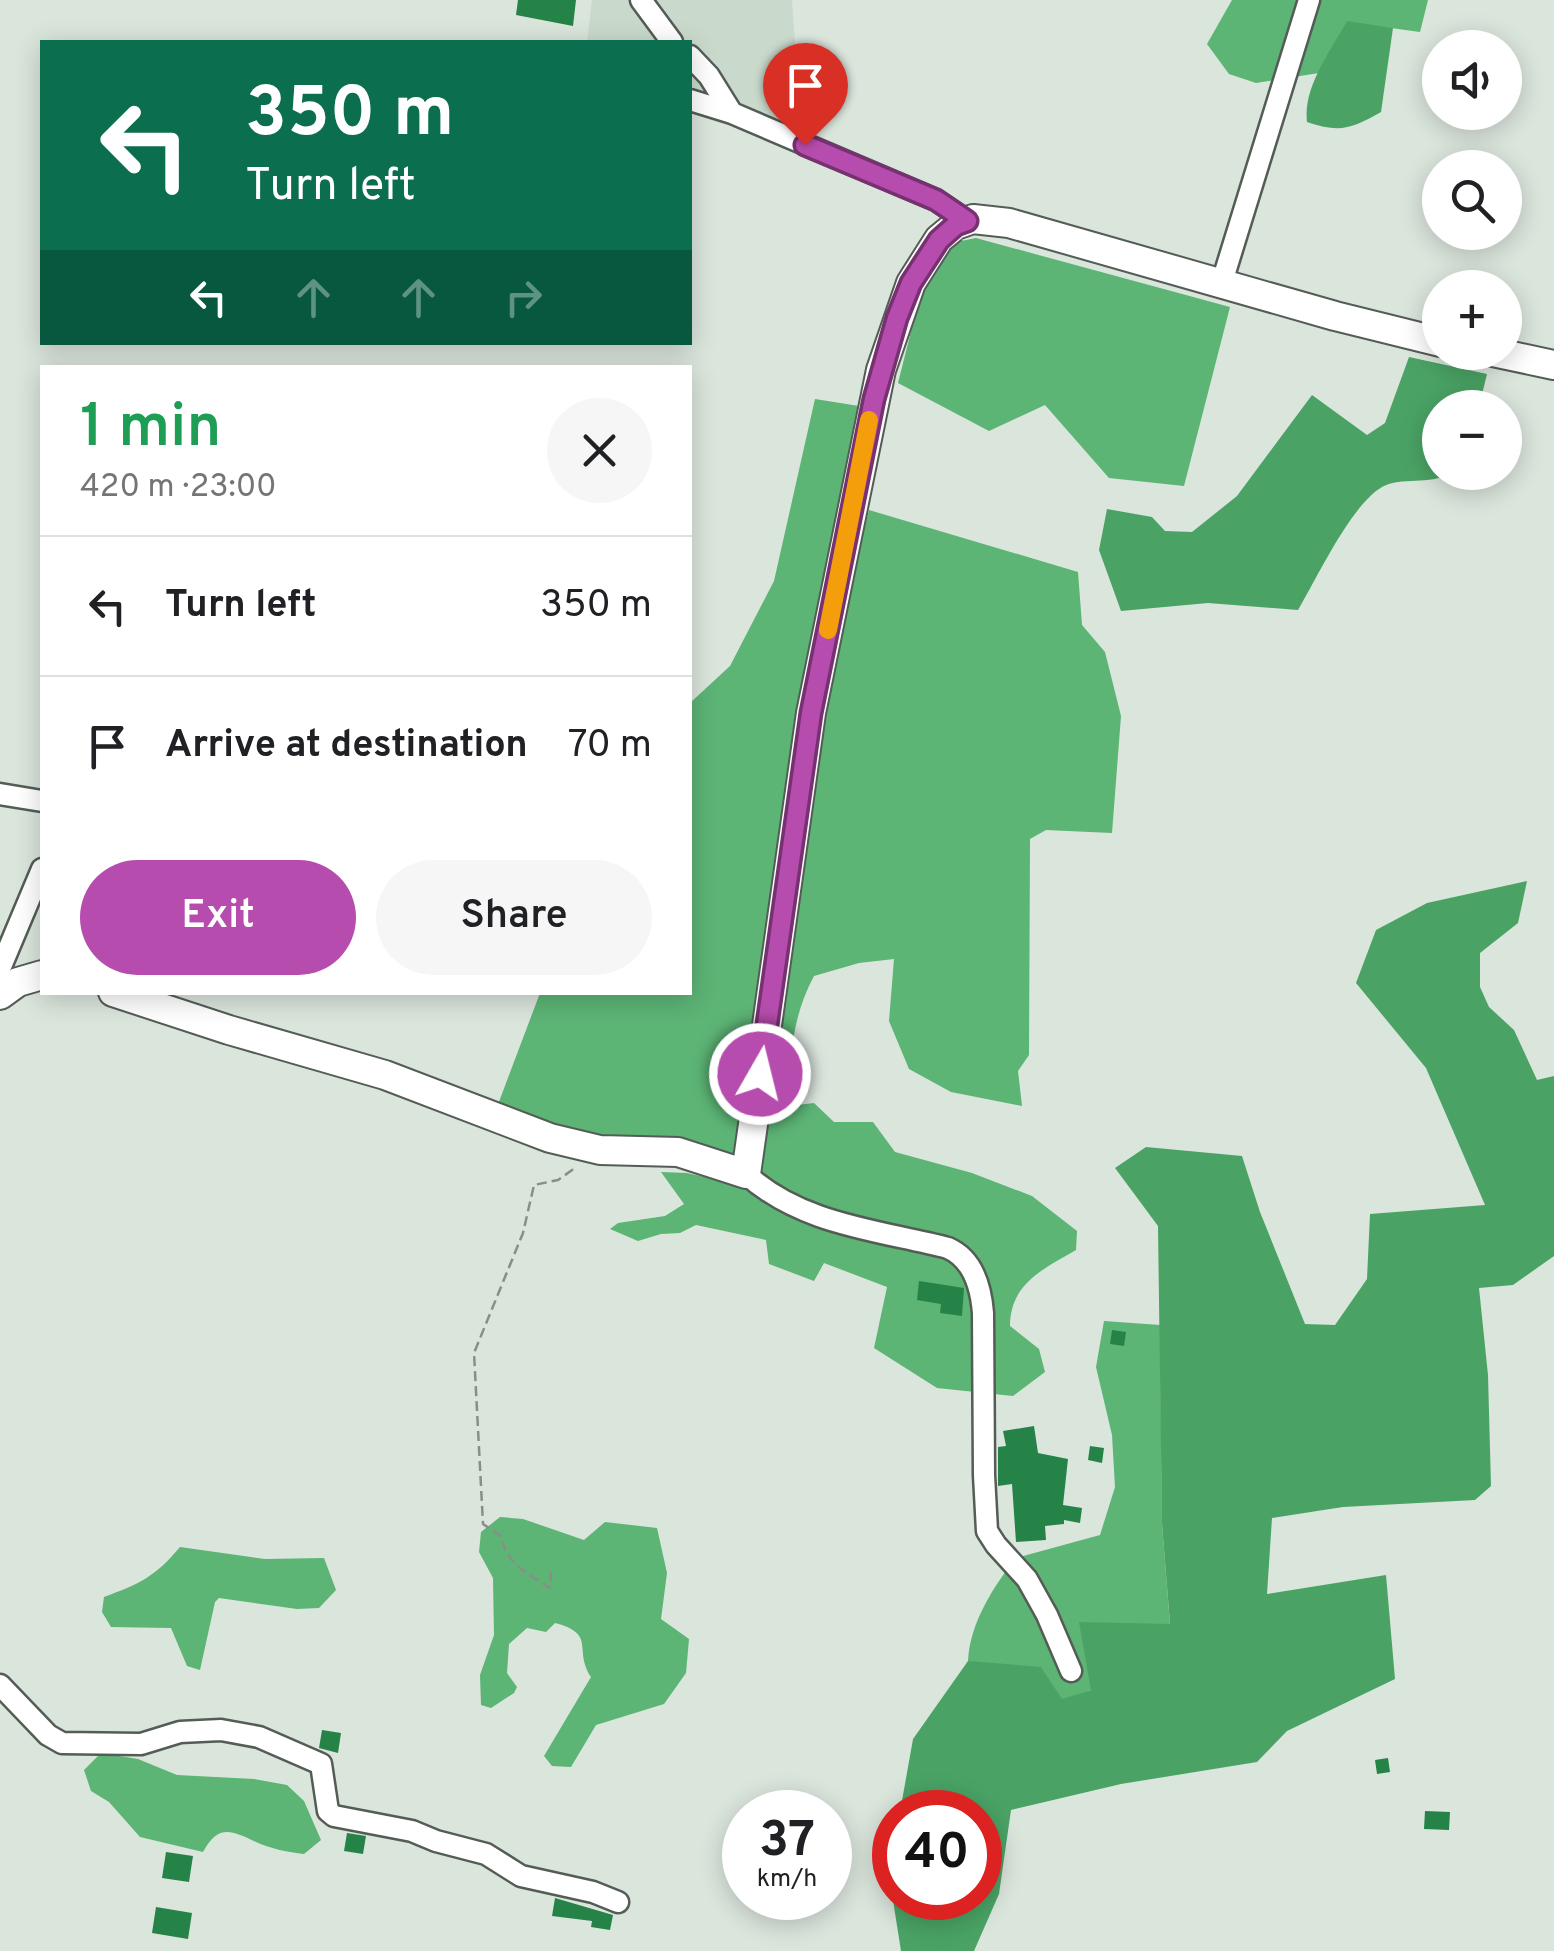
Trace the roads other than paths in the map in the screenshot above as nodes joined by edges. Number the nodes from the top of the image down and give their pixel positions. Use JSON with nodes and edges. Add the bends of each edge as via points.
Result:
{"nodes":[{"id":1,"x":640,"y":0,"type":"edge"},
{"id":2,"x":1309,"y":0,"type":"edge"},
{"id":3,"x":670,"y":40,"type":"edge"},
{"id":4,"x":692,"y":58,"type":"edge"},
{"id":5,"x":692,"y":101,"type":"edge"},
{"id":6,"x":732,"y":113,"type":"junction"},
{"id":7,"x":967,"y":221,"type":"junction"},
{"id":8,"x":1222,"y":282,"type":"junction"},
{"id":9,"x":1422,"y":338,"type":"edge"},
{"id":10,"x":1522,"y":358,"type":"edge"},
{"id":11,"x":1554,"y":365,"type":"edge"},
{"id":12,"x":0,"y":794,"type":"edge"},
{"id":13,"x":40,"y":801,"type":"edge"},
{"id":14,"x":40,"y":875,"type":"edge"},
{"id":15,"x":40,"y":976,"type":"edge"},
{"id":16,"x":1,"y":982,"type":"edge"},
{"id":17,"x":122,"y":995,"type":"edge"},
{"id":18,"x":746,"y":1174,"type":"junction"},
{"id":19,"x":1071,"y":1671,"type":"dead end"},
{"id":20,"x":0,"y":1685,"type":"edge"},
{"id":21,"x":618,"y":1902,"type":"dead end"}],
"edges":[{"from":1,"to":3,"type":"street"},
{"from":2,"to":8,"type":"street"},
{"from":4,"to":6,"type":"street"},
{"from":5,"to":6,"type":"street"},
{"from":6,"to":7,"type":"street","via":[[936,200]]},
{"from":7,"to":8,"type":"street","via":[[1009,223]]},
{"from":7,"to":18,"type":"street","via":[[939,240],[911,283],[868,428],[811,713]]},
{"from":8,"to":9,"type":"street"},
{"from":10,"to":11,"type":"street"},
{"from":12,"to":13,"type":"street"},
{"from":14,"to":16,"type":"street"},
{"from":15,"to":16,"type":"street"},
{"from":17,"to":18,"type":"street","via":[[385,1075],[550,1138],[600,1150],[678,1152]]},
{"from":18,"to":19,"type":"street","via":[[808,1214],[948,1248],[964,1259],[983,1314],[988,1530],[1027,1579]]},
{"from":20,"to":21,"type":"street","via":[[62,1743],[141,1744],[180,1732],[221,1730],[259,1737],[321,1764],[334,1816],[412,1830],[486,1854],[521,1876]]}]}
